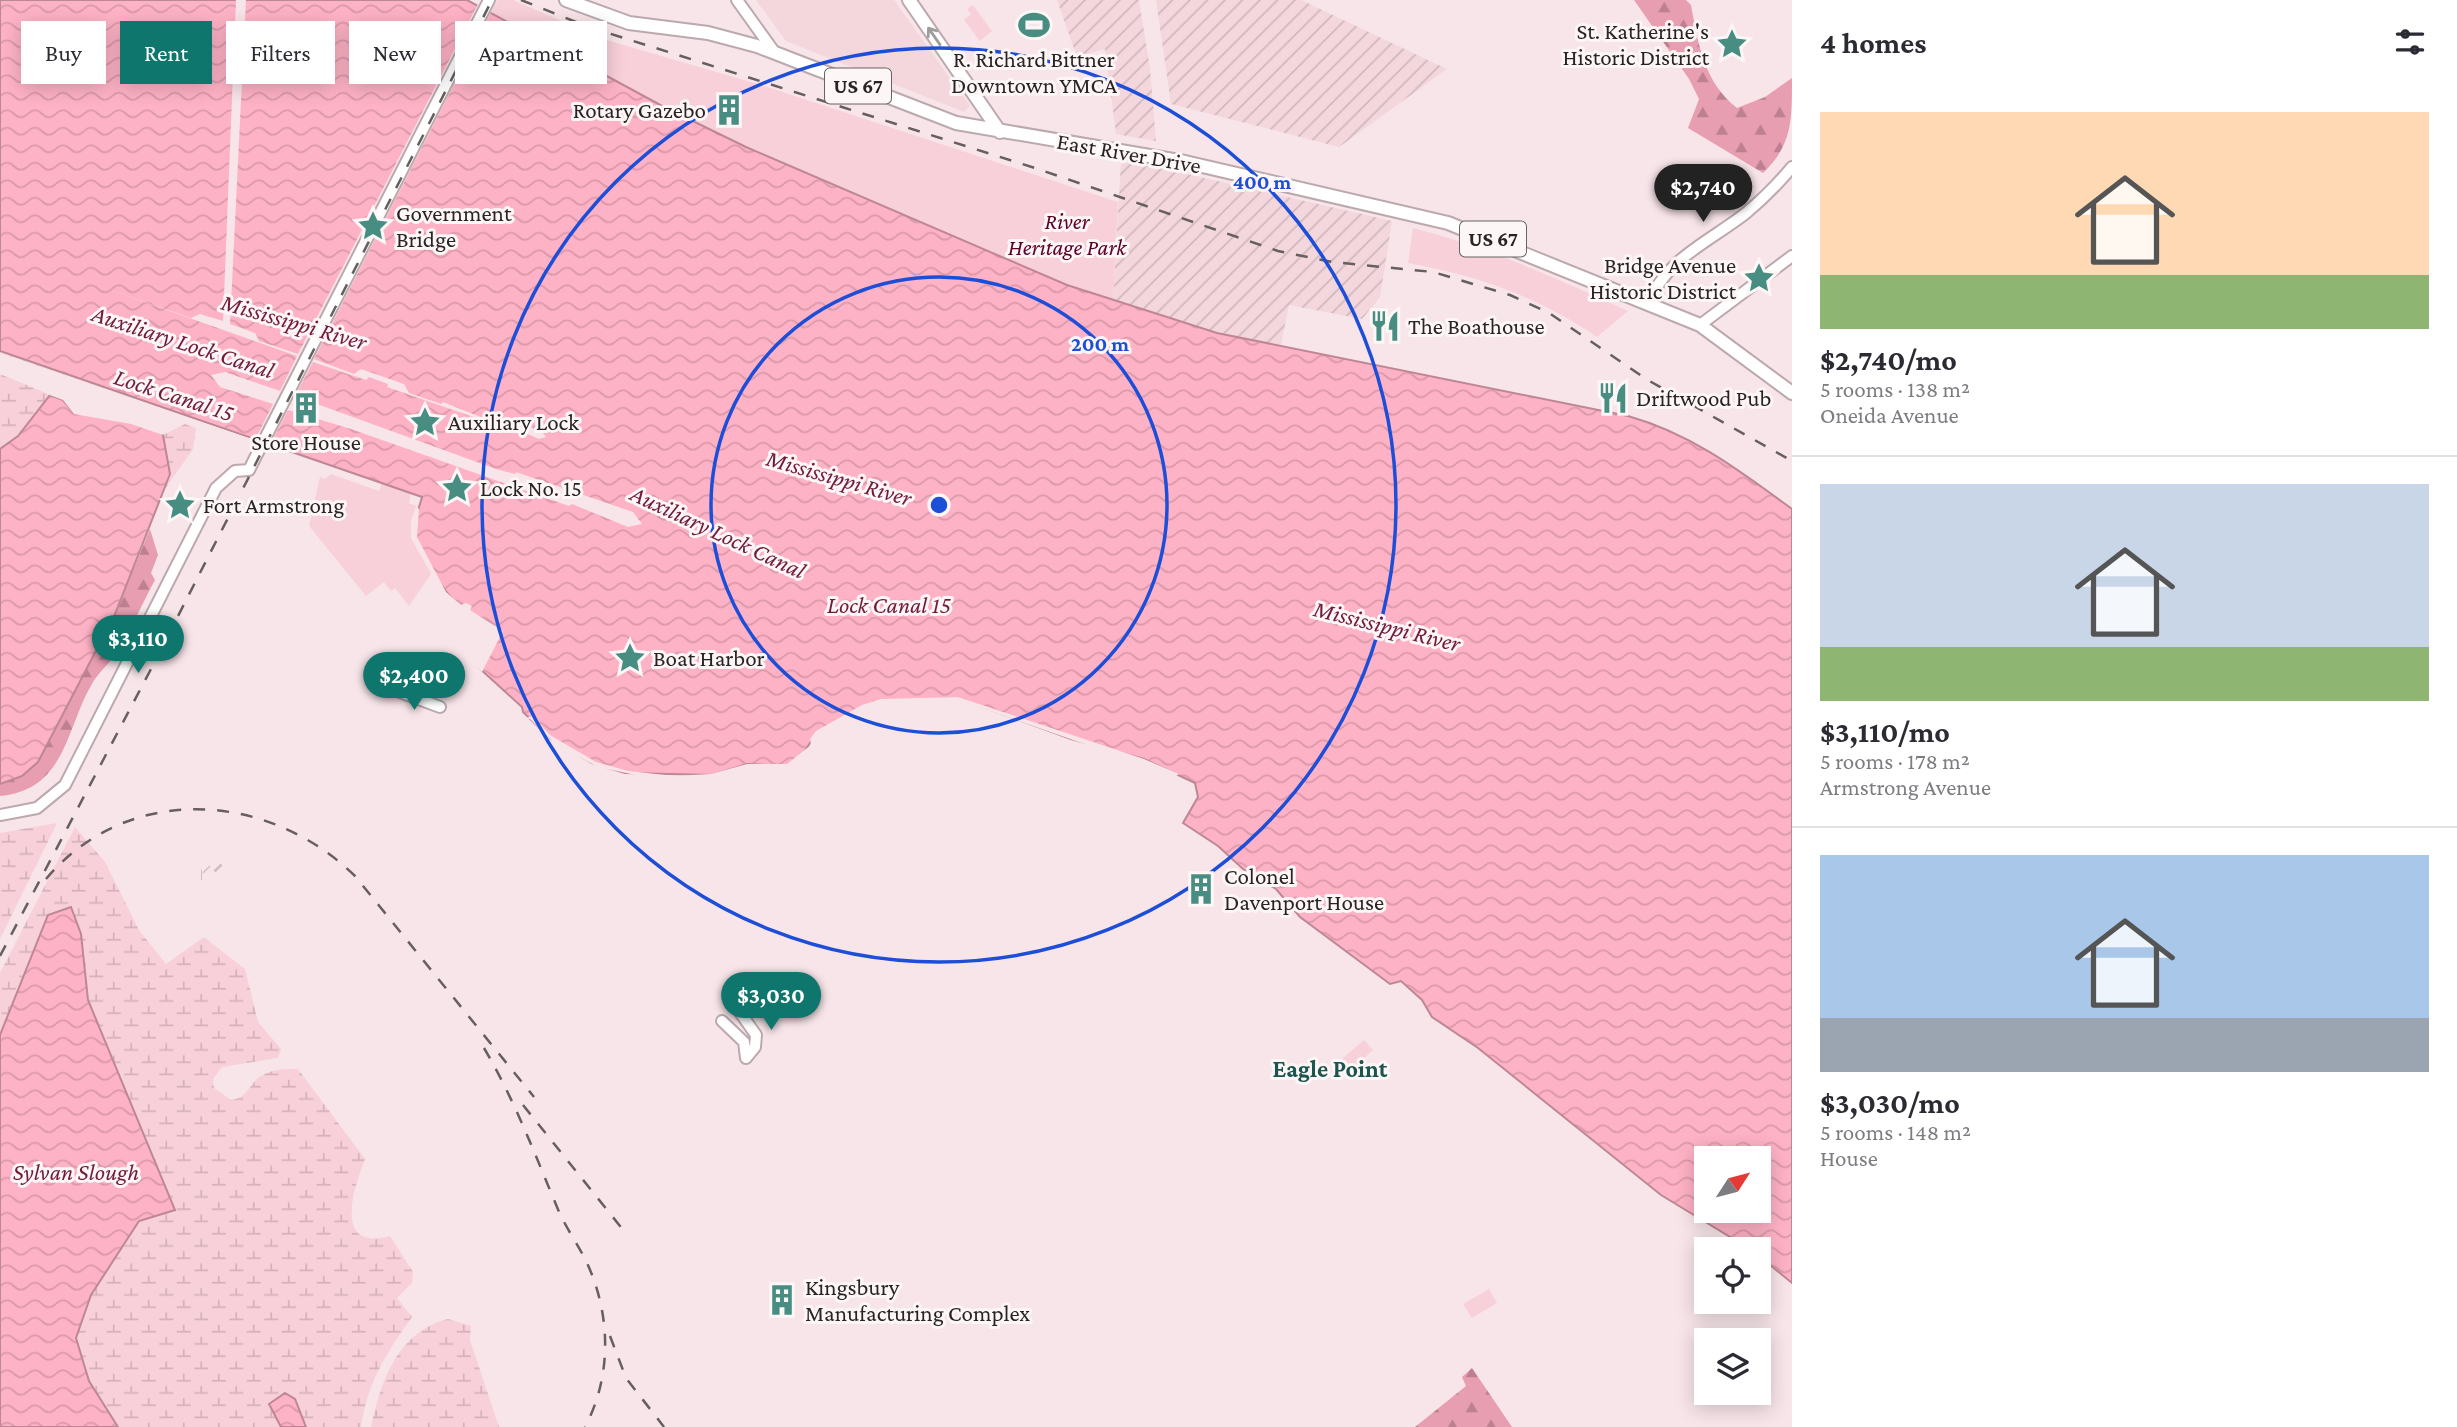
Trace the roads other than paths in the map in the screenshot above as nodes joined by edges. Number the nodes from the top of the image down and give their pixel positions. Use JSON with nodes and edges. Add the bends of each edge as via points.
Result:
{"nodes":[{"id":1,"x":489,"y":0,"type":"edge"},
{"id":2,"x":566,"y":0,"type":"edge"},
{"id":3,"x":737,"y":0,"type":"edge"},
{"id":4,"x":909,"y":0,"type":"edge"},
{"id":5,"x":775,"y":53,"type":"junction"},
{"id":6,"x":1000,"y":132,"type":"junction"},
{"id":7,"x":1792,"y":167,"type":"edge"},
{"id":8,"x":1792,"y":256,"type":"edge"},
{"id":9,"x":1649,"y":303,"type":"junction"},
{"id":10,"x":1700,"y":325,"type":"junction"},
{"id":11,"x":1792,"y":393,"type":"edge"},
{"id":12,"x":397,"y":691,"type":"dead end"},
{"id":13,"x":440,"y":707,"type":"dead end"},
{"id":14,"x":0,"y":815,"type":"edge"},
{"id":15,"x":737,"y":1008,"type":"dead end"},
{"id":16,"x":722,"y":1021,"type":"dead end"}],
"edges":[{"from":1,"to":14,"type":"street","via":[[249,470],[235,471],[215,488],[65,785],[37,808]]},
{"from":2,"to":5,"type":"main road","name":"East River Drive","number":"US 67","via":[[629,23],[708,33]]},
{"from":3,"to":5,"type":"street"},
{"from":6,"to":4,"type":"main road","one_way":true},
{"from":5,"to":6,"type":"main road","name":"East River Drive","number":"US 67","via":[[934,116]]},
{"from":6,"to":9,"type":"main road","name":"East River Drive","number":"US 67","via":[[1185,162],[1437,219]]},
{"from":7,"to":9,"type":"street","via":[[1746,213],[1676,263],[1656,285]]},
{"from":8,"to":10,"type":"street"},
{"from":9,"to":10,"type":"main road","name":"East River Drive","number":"US 67"},
{"from":10,"to":11,"type":"main road","name":"East River Drive","number":"US 67"},
{"from":12,"to":13,"type":"street"},
{"from":15,"to":16,"type":"street","via":[[756,1035],[755,1048],[746,1058],[744,1042]]}]}
